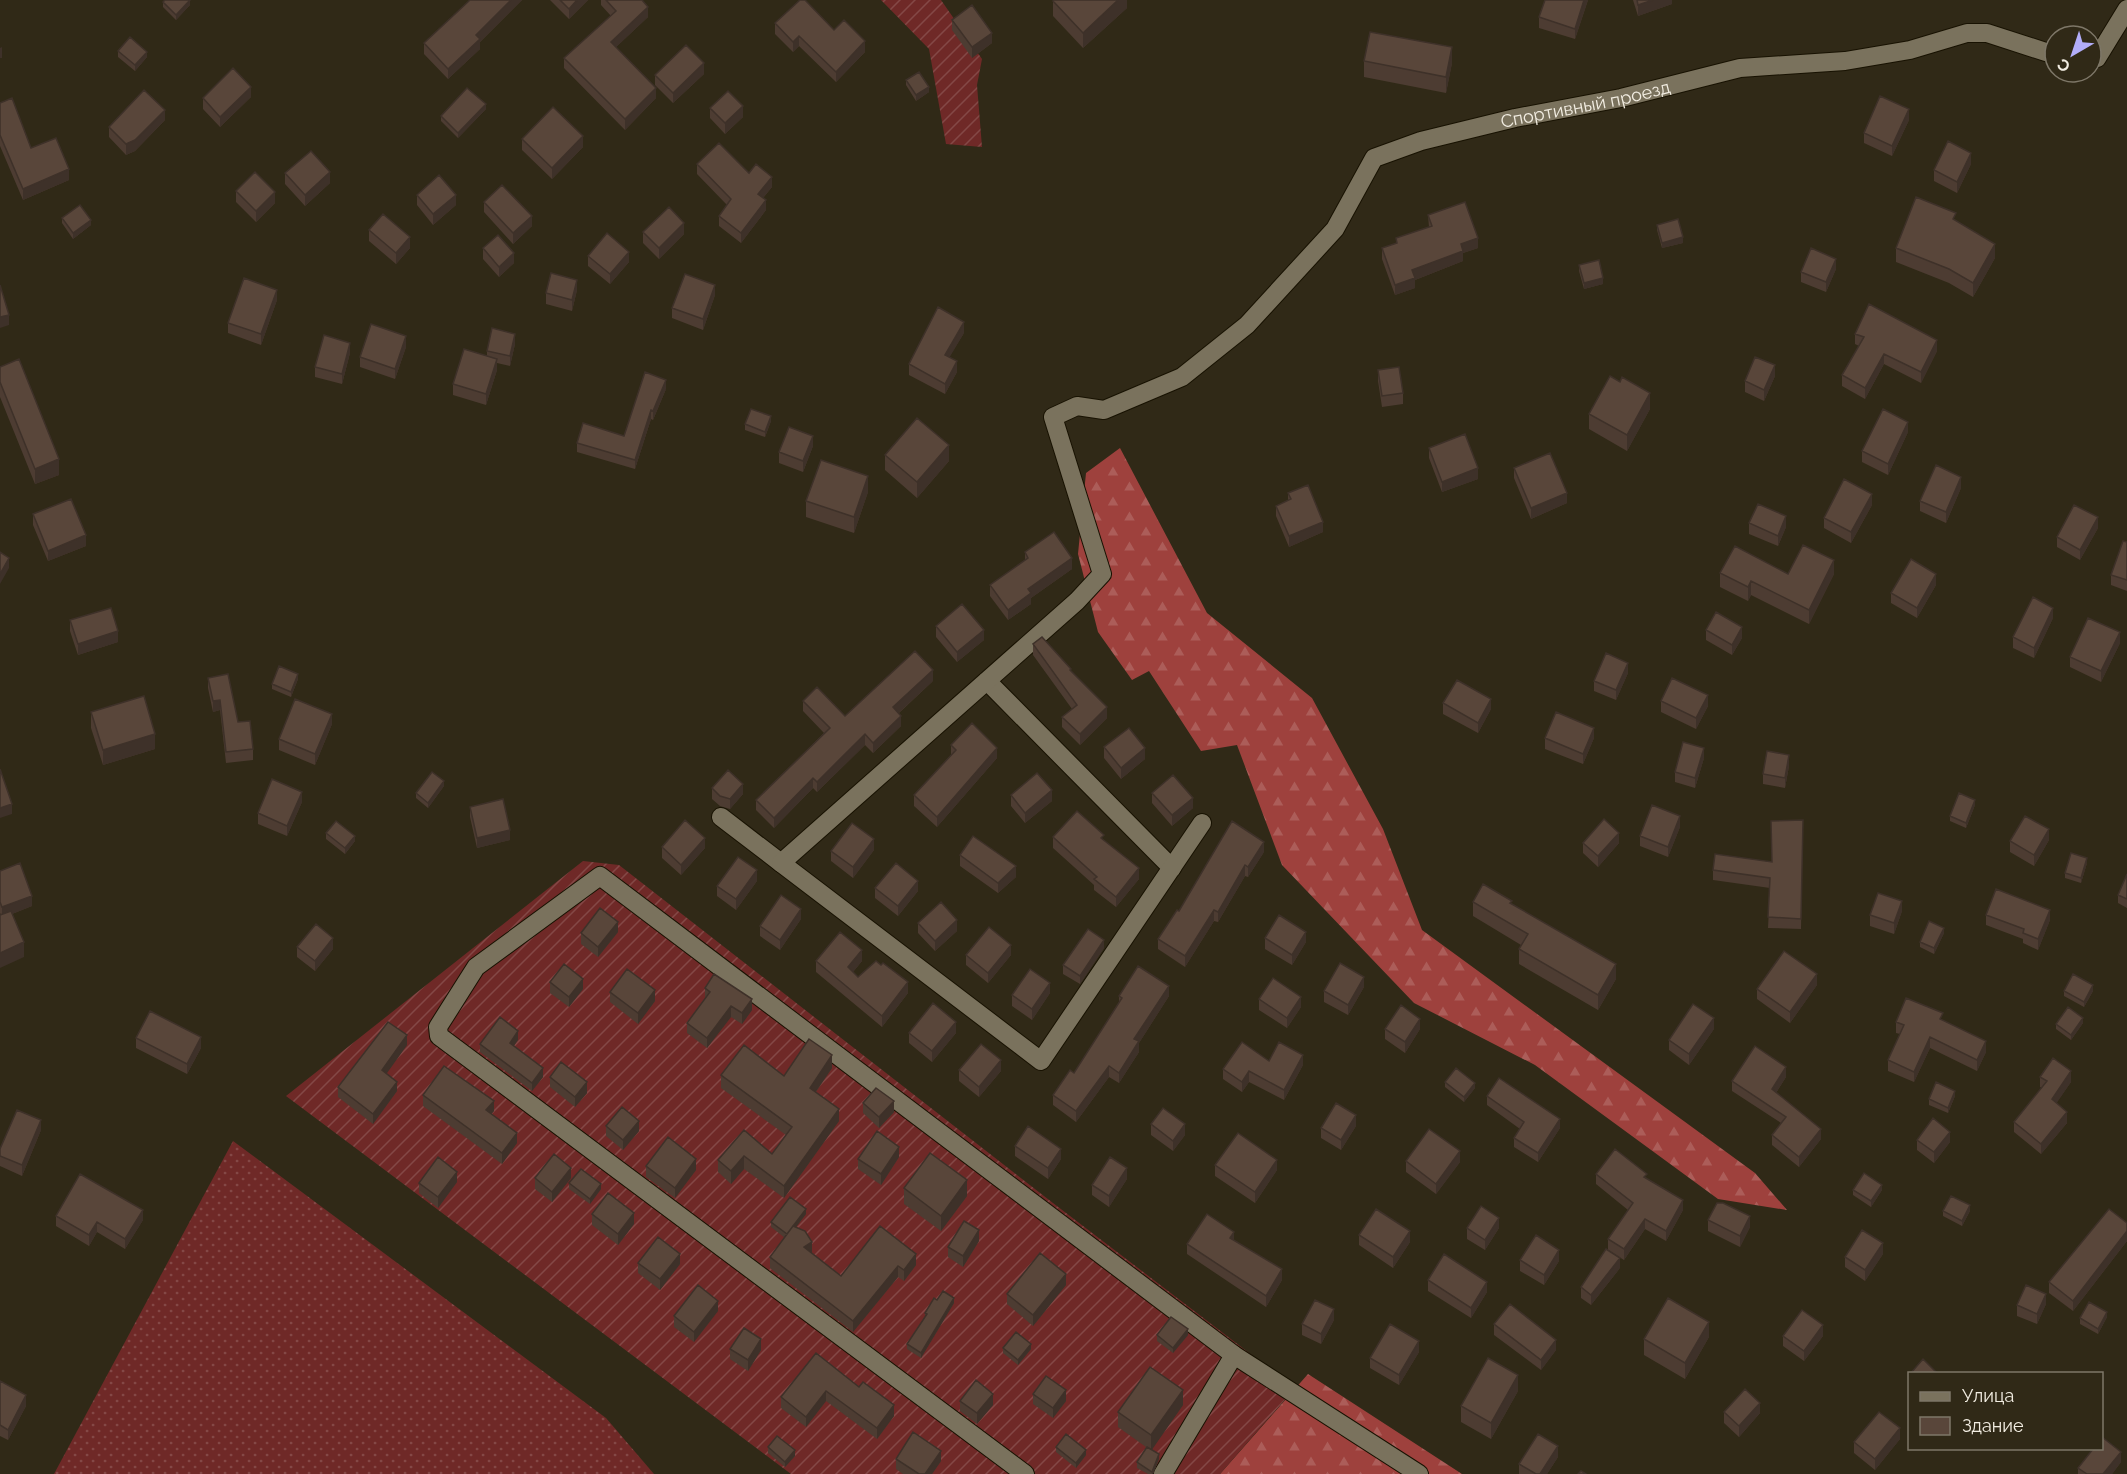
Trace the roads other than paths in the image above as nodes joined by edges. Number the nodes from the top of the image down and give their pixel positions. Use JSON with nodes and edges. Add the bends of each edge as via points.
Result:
{"nodes":[{"id":1,"x":2127,"y":9,"type":"edge"},
{"id":2,"x":2103,"y":48,"type":"edge"},
{"id":3,"x":2043,"y":51,"type":"edge"},
{"id":4,"x":987,"y":681,"type":"junction"},
{"id":5,"x":721,"y":817,"type":"dead end"},
{"id":6,"x":1202,"y":823,"type":"dead end"},
{"id":7,"x":781,"y":863,"type":"junction"},
{"id":8,"x":1172,"y":868,"type":"junction"},
{"id":9,"x":1234,"y":1355,"type":"junction"},
{"id":10,"x":1025,"y":1474,"type":"edge"},
{"id":11,"x":1163,"y":1474,"type":"edge"},
{"id":12,"x":1419,"y":1474,"type":"edge"}],
"edges":[{"from":1,"to":2,"type":"street"},
{"from":3,"to":4,"type":"street","name":"Спортивный проезд","via":[[1987,33],[1967,33],[1910,50],[1845,61],[1740,68],[1421,141],[1374,158],[1335,229],[1247,325],[1182,377],[1104,410],[1077,406],[1053,417],[1102,574]]},
{"from":4,"to":7,"type":"street"},
{"from":4,"to":8,"type":"street"},
{"from":5,"to":7,"type":"street"},
{"from":6,"to":8,"type":"street"},
{"from":7,"to":8,"type":"street","via":[[1041,1061]]},
{"from":9,"to":10,"type":"street","via":[[600,876],[476,968],[438,1027],[439,1036]]},
{"from":9,"to":11,"type":"street"},
{"from":9,"to":12,"type":"street"}]}
